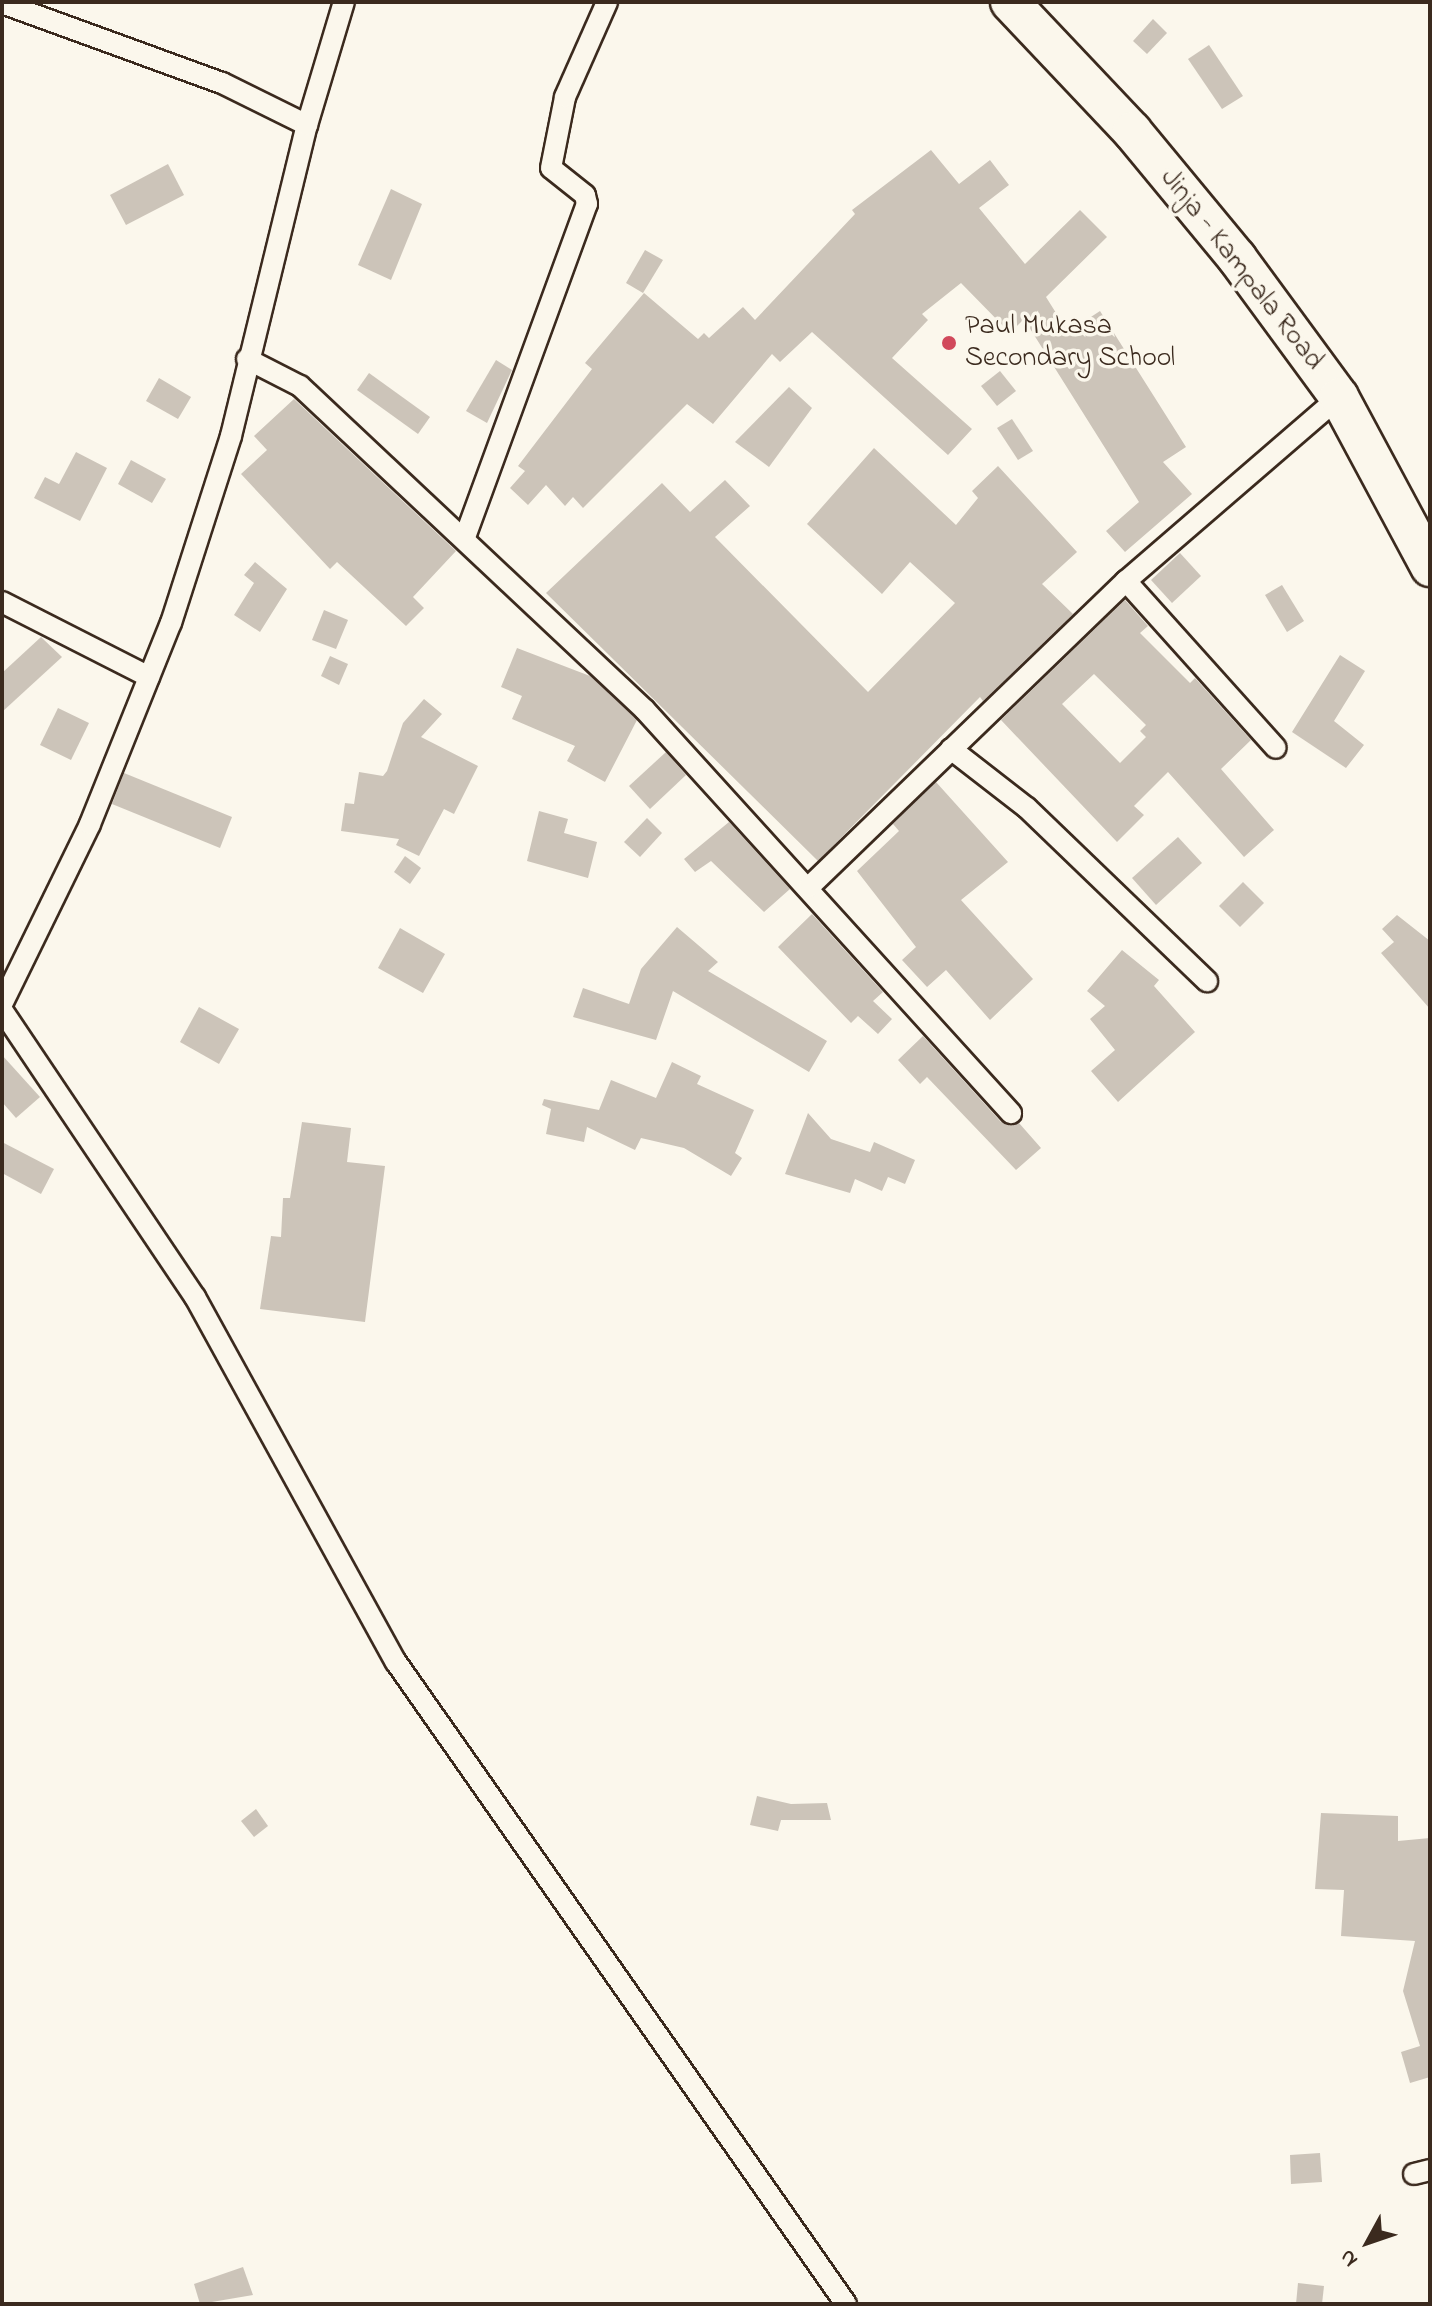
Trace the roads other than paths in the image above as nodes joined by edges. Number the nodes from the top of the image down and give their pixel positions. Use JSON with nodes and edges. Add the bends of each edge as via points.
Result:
{"nodes":[{"id":1,"x":344,"y":2,"type":"edge"},
{"id":2,"x":607,"y":2,"type":"edge"},
{"id":3,"x":1010,"y":2,"type":"edge"},
{"id":4,"x":2,"y":3,"type":"edge"},
{"id":5,"x":307,"y":125,"type":"junction"},
{"id":6,"x":247,"y":359,"type":"junction"},
{"id":7,"x":1339,"y":397,"type":"junction"},
{"id":8,"x":465,"y":537,"type":"junction"},
{"id":9,"x":1430,"y":567,"type":"edge"},
{"id":10,"x":1126,"y":581,"type":"junction"},
{"id":11,"x":2,"y":602,"type":"edge"},
{"id":12,"x":149,"y":677,"type":"junction"},
{"id":13,"x":1276,"y":748,"type":"dead end"},
{"id":14,"x":951,"y":749,"type":"junction"},
{"id":15,"x":809,"y":887,"type":"junction"},
{"id":16,"x":1207,"y":981,"type":"dead end"},
{"id":17,"x":2,"y":1007,"type":"edge"},
{"id":18,"x":1011,"y":1113,"type":"dead end"},
{"id":19,"x":846,"y":2304,"type":"edge"}],
"edges":[{"from":1,"to":5,"type":"street"},
{"from":2,"to":8,"type":"street","via":[[565,97],[551,168],[585,195],[587,204]]},
{"from":3,"to":7,"type":"highway","name":"Jinja - Kampala Road","via":[[1132,131],[1237,258]]},
{"from":4,"to":5,"type":"street","via":[[222,83]]},
{"from":5,"to":6,"type":"street"},
{"from":6,"to":8,"type":"street","via":[[300,386]]},
{"from":6,"to":12,"type":"street","via":[[231,436]]},
{"from":7,"to":9,"type":"highway","name":"Jinja - Kampala Road"},
{"from":7,"to":10,"type":"street"},
{"from":8,"to":15,"type":"street","via":[[644,709],[722,800]]},
{"from":10,"to":13,"type":"street"},
{"from":10,"to":14,"type":"street"},
{"from":11,"to":12,"type":"street"},
{"from":12,"to":17,"type":"street","via":[[90,824]]},
{"from":14,"to":15,"type":"street"},
{"from":14,"to":16,"type":"street","via":[[1027,808]]},
{"from":15,"to":18,"type":"street"},
{"from":17,"to":19,"type":"street","via":[[195,1297],[396,1662]]}]}
